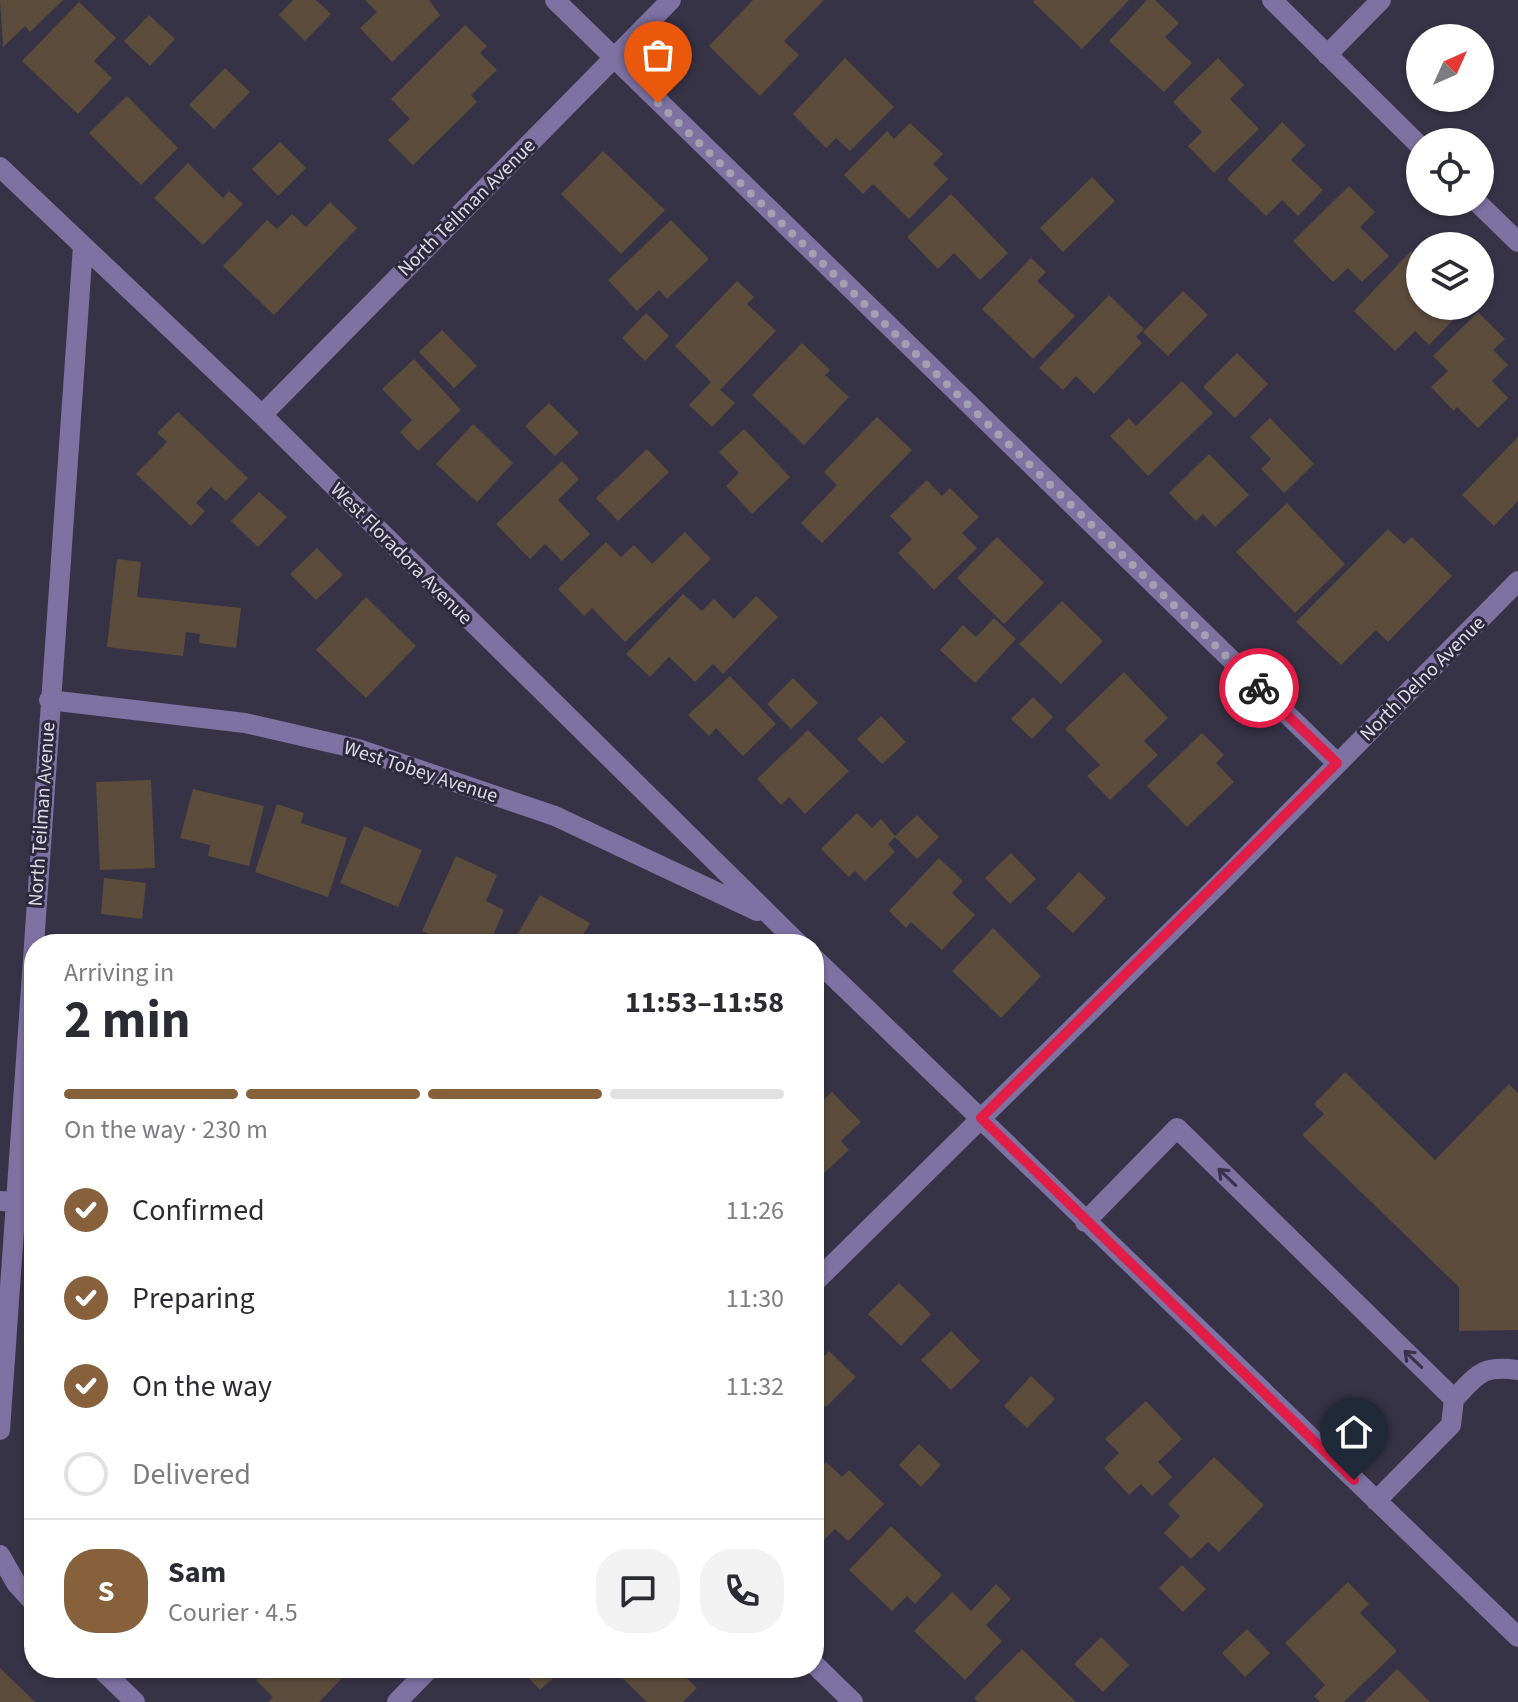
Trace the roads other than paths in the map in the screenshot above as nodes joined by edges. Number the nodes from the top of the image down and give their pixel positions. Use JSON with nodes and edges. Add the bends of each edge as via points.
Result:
{"nodes":[{"id":1,"x":555,"y":0,"type":"edge"},
{"id":2,"x":671,"y":0,"type":"edge"},
{"id":3,"x":1272,"y":0,"type":"edge"},
{"id":4,"x":1381,"y":0,"type":"edge"},
{"id":5,"x":1327,"y":55,"type":"junction"},
{"id":6,"x":613,"y":59,"type":"junction"},
{"id":7,"x":1406,"y":132,"type":"edge"},
{"id":8,"x":0,"y":167,"type":"edge"},
{"id":9,"x":1494,"y":214,"type":"edge"},
{"id":10,"x":1514,"y":229,"type":"edge"},
{"id":11,"x":83,"y":246,"type":"junction"},
{"id":12,"x":262,"y":415,"type":"junction"},
{"id":13,"x":1518,"y":581,"type":"edge"},
{"id":14,"x":49,"y":700,"type":"junction"},
{"id":15,"x":1337,"y":763,"type":"junction"},
{"id":16,"x":772,"y":918,"type":"junction"},
{"id":17,"x":34,"y":934,"type":"edge"},
{"id":18,"x":789,"y":934,"type":"edge"},
{"id":19,"x":824,"y":968,"type":"edge"},
{"id":20,"x":24,"y":1080,"type":"edge"},
{"id":21,"x":981,"y":1118,"type":"junction"},
{"id":22,"x":16,"y":1202,"type":"edge"},
{"id":23,"x":1085,"y":1222,"type":"junction"},
{"id":24,"x":824,"y":1273,"type":"edge"},
{"id":25,"x":1518,"y":1370,"type":"edge"},
{"id":26,"x":1454,"y":1399,"type":"junction"},
{"id":27,"x":0,"y":1430,"type":"edge"},
{"id":28,"x":1376,"y":1501,"type":"junction"},
{"id":29,"x":0,"y":1557,"type":"edge"},
{"id":30,"x":24,"y":1589,"type":"edge"},
{"id":31,"x":1518,"y":1637,"type":"edge"},
{"id":32,"x":824,"y":1674,"type":"edge"},
{"id":33,"x":110,"y":1678,"type":"edge"},
{"id":34,"x":420,"y":1678,"type":"edge"},
{"id":35,"x":135,"y":1702,"type":"edge"},
{"id":36,"x":397,"y":1702,"type":"edge"},
{"id":37,"x":853,"y":1702,"type":"edge"}],
"edges":[{"from":1,"to":6,"type":"street"},
{"from":2,"to":6,"type":"street","name":"North Teilman Avenue"},
{"from":3,"to":5,"type":"street"},
{"from":4,"to":5,"type":"street"},
{"from":5,"to":7,"type":"street"},
{"from":6,"to":12,"type":"street","name":"North Teilman Avenue"},
{"from":6,"to":15,"type":"street"},
{"from":8,"to":11,"type":"street","name":"West Floradora Avenue"},
{"from":9,"to":10,"type":"street"},
{"from":11,"to":12,"type":"street","name":"West Floradora Avenue"},
{"from":11,"to":14,"type":"street","name":"North Teilman Avenue"},
{"from":12,"to":16,"type":"street","name":"West Floradora Avenue"},
{"from":13,"to":15,"type":"street","name":"North Delno Avenue"},
{"from":14,"to":16,"type":"street","name":"West Tobey Avenue","via":[[245,723],[358,749],[555,816]]},
{"from":14,"to":17,"type":"street","name":"North Teilman Avenue"},
{"from":15,"to":21,"type":"street","name":"North Delno Avenue"},
{"from":16,"to":18,"type":"street","name":"West Floradora Avenue"},
{"from":19,"to":21,"type":"street"},
{"from":20,"to":22,"type":"street","name":"North Teilman Avenue"},
{"from":21,"to":23,"type":"street"},
{"from":21,"to":24,"type":"street","name":"North Delno Avenue"},
{"from":22,"to":27,"type":"street","name":"North Teilman Avenue"},
{"from":26,"to":23,"type":"street","one_way":true,"via":[[1177,1128]]},
{"from":23,"to":28,"type":"street"},
{"from":25,"to":26,"type":"street","via":[[1492,1366]]},
{"from":26,"to":28,"type":"street","via":[[1451,1425]]},
{"from":28,"to":31,"type":"street"},
{"from":29,"to":30,"type":"street"},
{"from":32,"to":37,"type":"street"},
{"from":33,"to":35,"type":"street"},
{"from":34,"to":36,"type":"street"}]}
